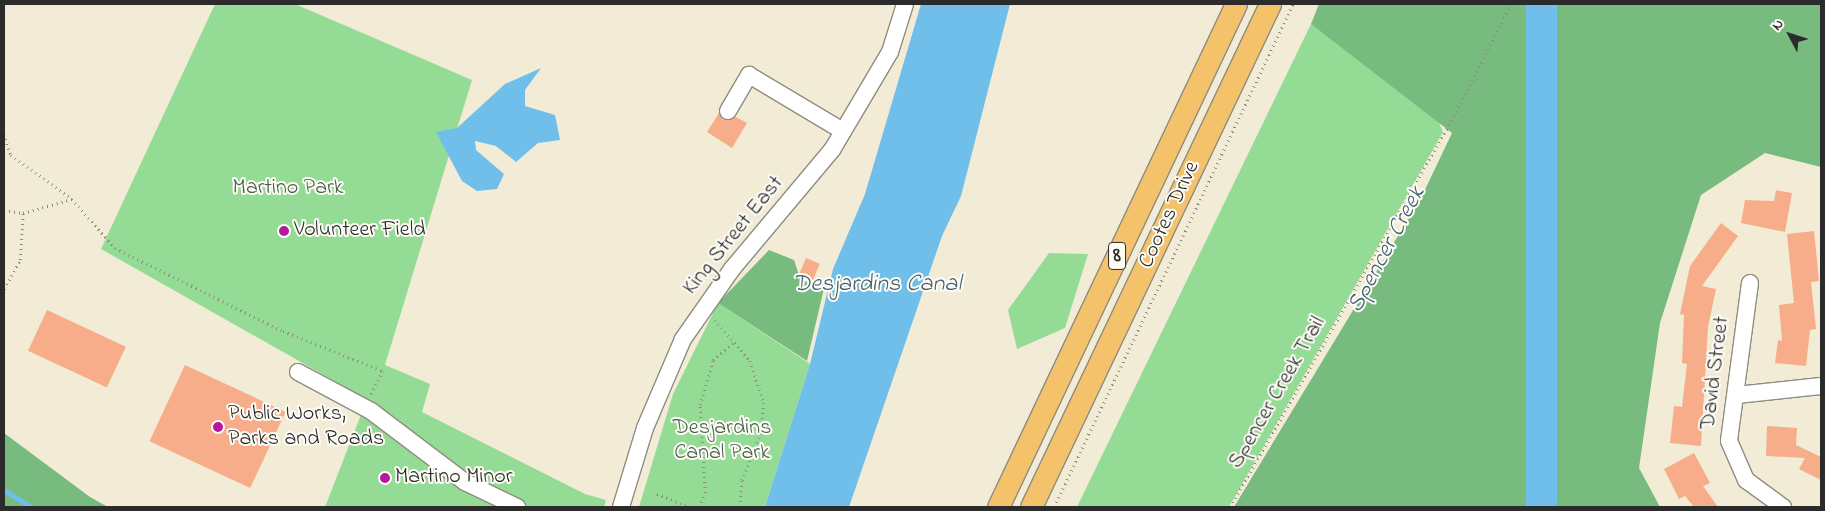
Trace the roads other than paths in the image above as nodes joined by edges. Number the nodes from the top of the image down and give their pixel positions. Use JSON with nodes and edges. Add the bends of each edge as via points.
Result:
{"nodes":[{"id":1,"x":905,"y":4,"type":"edge"},
{"id":2,"x":1236,"y":4,"type":"edge"},
{"id":3,"x":1270,"y":4,"type":"edge"},
{"id":4,"x":728,"y":112,"type":"dead end"},
{"id":5,"x":844,"y":131,"type":"junction"},
{"id":6,"x":1750,"y":283,"type":"dead end"},
{"id":7,"x":298,"y":372,"type":"dead end"},
{"id":8,"x":1821,"y":386,"type":"edge"},
{"id":9,"x":1737,"y":395,"type":"junction"},
{"id":10,"x":517,"y":507,"type":"edge"},
{"id":11,"x":621,"y":507,"type":"edge"},
{"id":12,"x":998,"y":507,"type":"edge"},
{"id":13,"x":1031,"y":507,"type":"edge"},
{"id":14,"x":1783,"y":507,"type":"edge"}],
"edges":[{"from":1,"to":5,"type":"street","name":"King Street East","via":[[890,52]]},
{"from":2,"to":12,"type":"main road","name":"Cootes Drive","number":"8"},
{"from":3,"to":13,"type":"main road","name":"Cootes Drive","number":"8"},
{"from":4,"to":5,"type":"street","via":[[749,75]]},
{"from":5,"to":11,"type":"street","name":"King Street East","via":[[683,339],[666,377]]},
{"from":6,"to":9,"type":"street","name":"David Street"},
{"from":7,"to":10,"type":"street","via":[[364,407],[450,473]]},
{"from":8,"to":9,"type":"street"},
{"from":9,"to":14,"type":"street","name":"David Street","via":[[1729,442],[1735,460],[1746,480]]}]}
